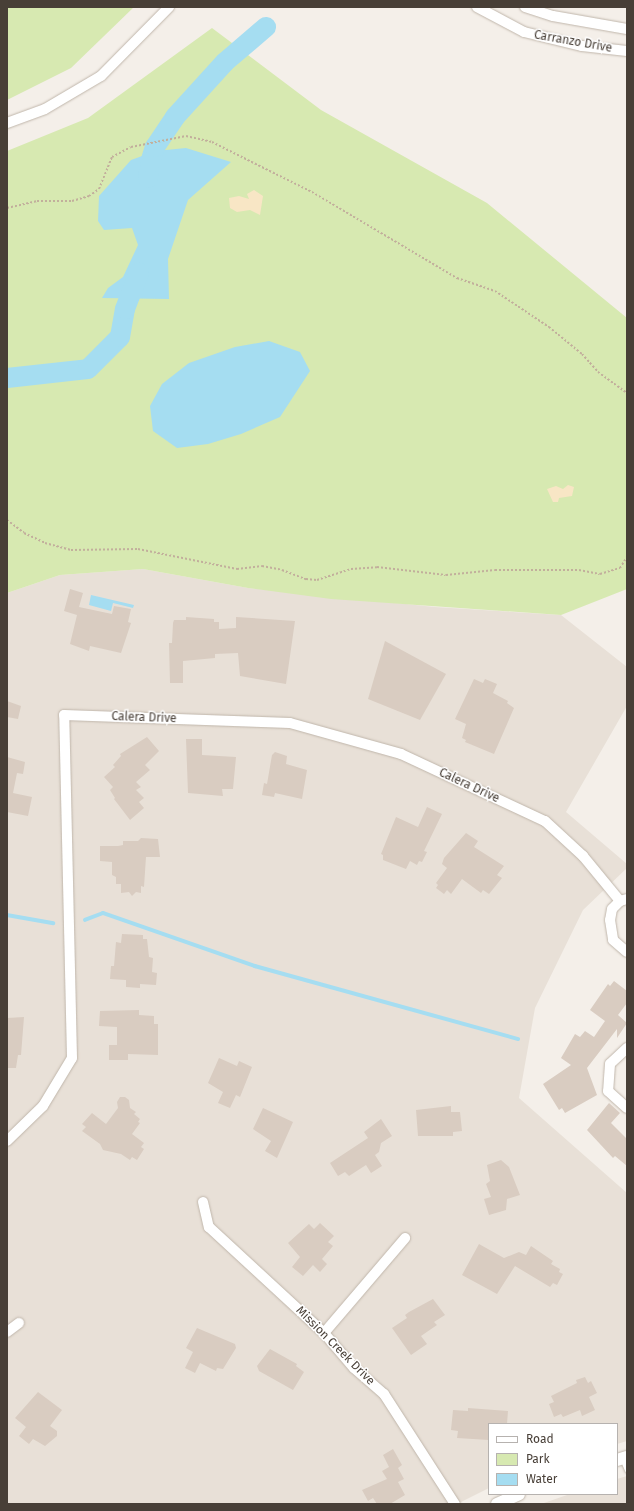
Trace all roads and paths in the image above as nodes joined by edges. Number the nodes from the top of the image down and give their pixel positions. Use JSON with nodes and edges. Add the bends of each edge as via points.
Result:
{"nodes":[{"id":1,"x":169,"y":7,"type":"edge"},
{"id":2,"x":477,"y":7,"type":"edge"},
{"id":3,"x":525,"y":7,"type":"edge"},
{"id":4,"x":627,"y":29,"type":"edge"},
{"id":5,"x":627,"y":51,"type":"edge"},
{"id":6,"x":7,"y":123,"type":"edge"},
{"id":7,"x":7,"y":208,"type":"edge"},
{"id":8,"x":627,"y":393,"type":"edge"},
{"id":9,"x":7,"y":520,"type":"edge"},
{"id":10,"x":627,"y":557,"type":"edge"},
{"id":11,"x":623,"y":900,"type":"edge"},
{"id":12,"x":627,"y":952,"type":"edge"},
{"id":13,"x":627,"y":1048,"type":"edge"},
{"id":14,"x":627,"y":1108,"type":"edge"},
{"id":15,"x":7,"y":1141,"type":"edge"},
{"id":16,"x":203,"y":1202,"type":"dead end"},
{"id":17,"x":405,"y":1238,"type":"dead end"},
{"id":18,"x":19,"y":1323,"type":"dead end"},
{"id":19,"x":7,"y":1332,"type":"edge"},
{"id":20,"x":324,"y":1333,"type":"junction"},
{"id":21,"x":622,"y":1458,"type":"edge"},
{"id":22,"x":627,"y":1470,"type":"edge"},
{"id":23,"x":517,"y":1495,"type":"edge"},
{"id":24,"x":455,"y":1504,"type":"edge"},
{"id":25,"x":497,"y":1504,"type":"edge"}],
"edges":[{"from":1,"to":6,"type":"street","via":[[100,76],[45,109]]},
{"from":2,"to":5,"type":"street","name":"Carranzo Drive","via":[[524,32],[582,46]]},
{"from":3,"to":4,"type":"street","name":"Carranzo Drive","via":[[553,16]]},
{"from":7,"to":8,"type":"path","via":[[37,201],[72,201],[89,196],[99,189],[112,157],[131,147],[186,136],[212,142],[312,192],[457,278],[495,291],[549,327],[573,346],[598,372]]},
{"from":9,"to":10,"type":"path","via":[[24,533],[45,543],[71,550],[138,549],[237,569],[262,566],[276,568],[306,580],[317,580],[351,569],[377,567],[446,575],[495,570],[579,570],[600,574],[620,568]]},
{"from":11,"to":12,"type":"street","name":"Calera Drive","via":[[612,909],[610,930],[613,940]]},
{"from":11,"to":15,"type":"street","name":"Calera Drive","via":[[583,856],[545,822],[401,754],[290,723],[64,715],[72,1058],[44,1106]]},
{"from":13,"to":14,"type":"street","via":[[610,1064],[608,1091]]},
{"from":16,"to":20,"type":"street","name":"Mission Creek Drive","via":[[209,1227]]},
{"from":17,"to":20,"type":"street"},
{"from":18,"to":19,"type":"street"},
{"from":20,"to":24,"type":"street","name":"Mission Creek Drive","via":[[354,1368],[384,1394]]},
{"from":21,"to":22,"type":"lane"},
{"from":23,"to":25,"type":"street"}]}
